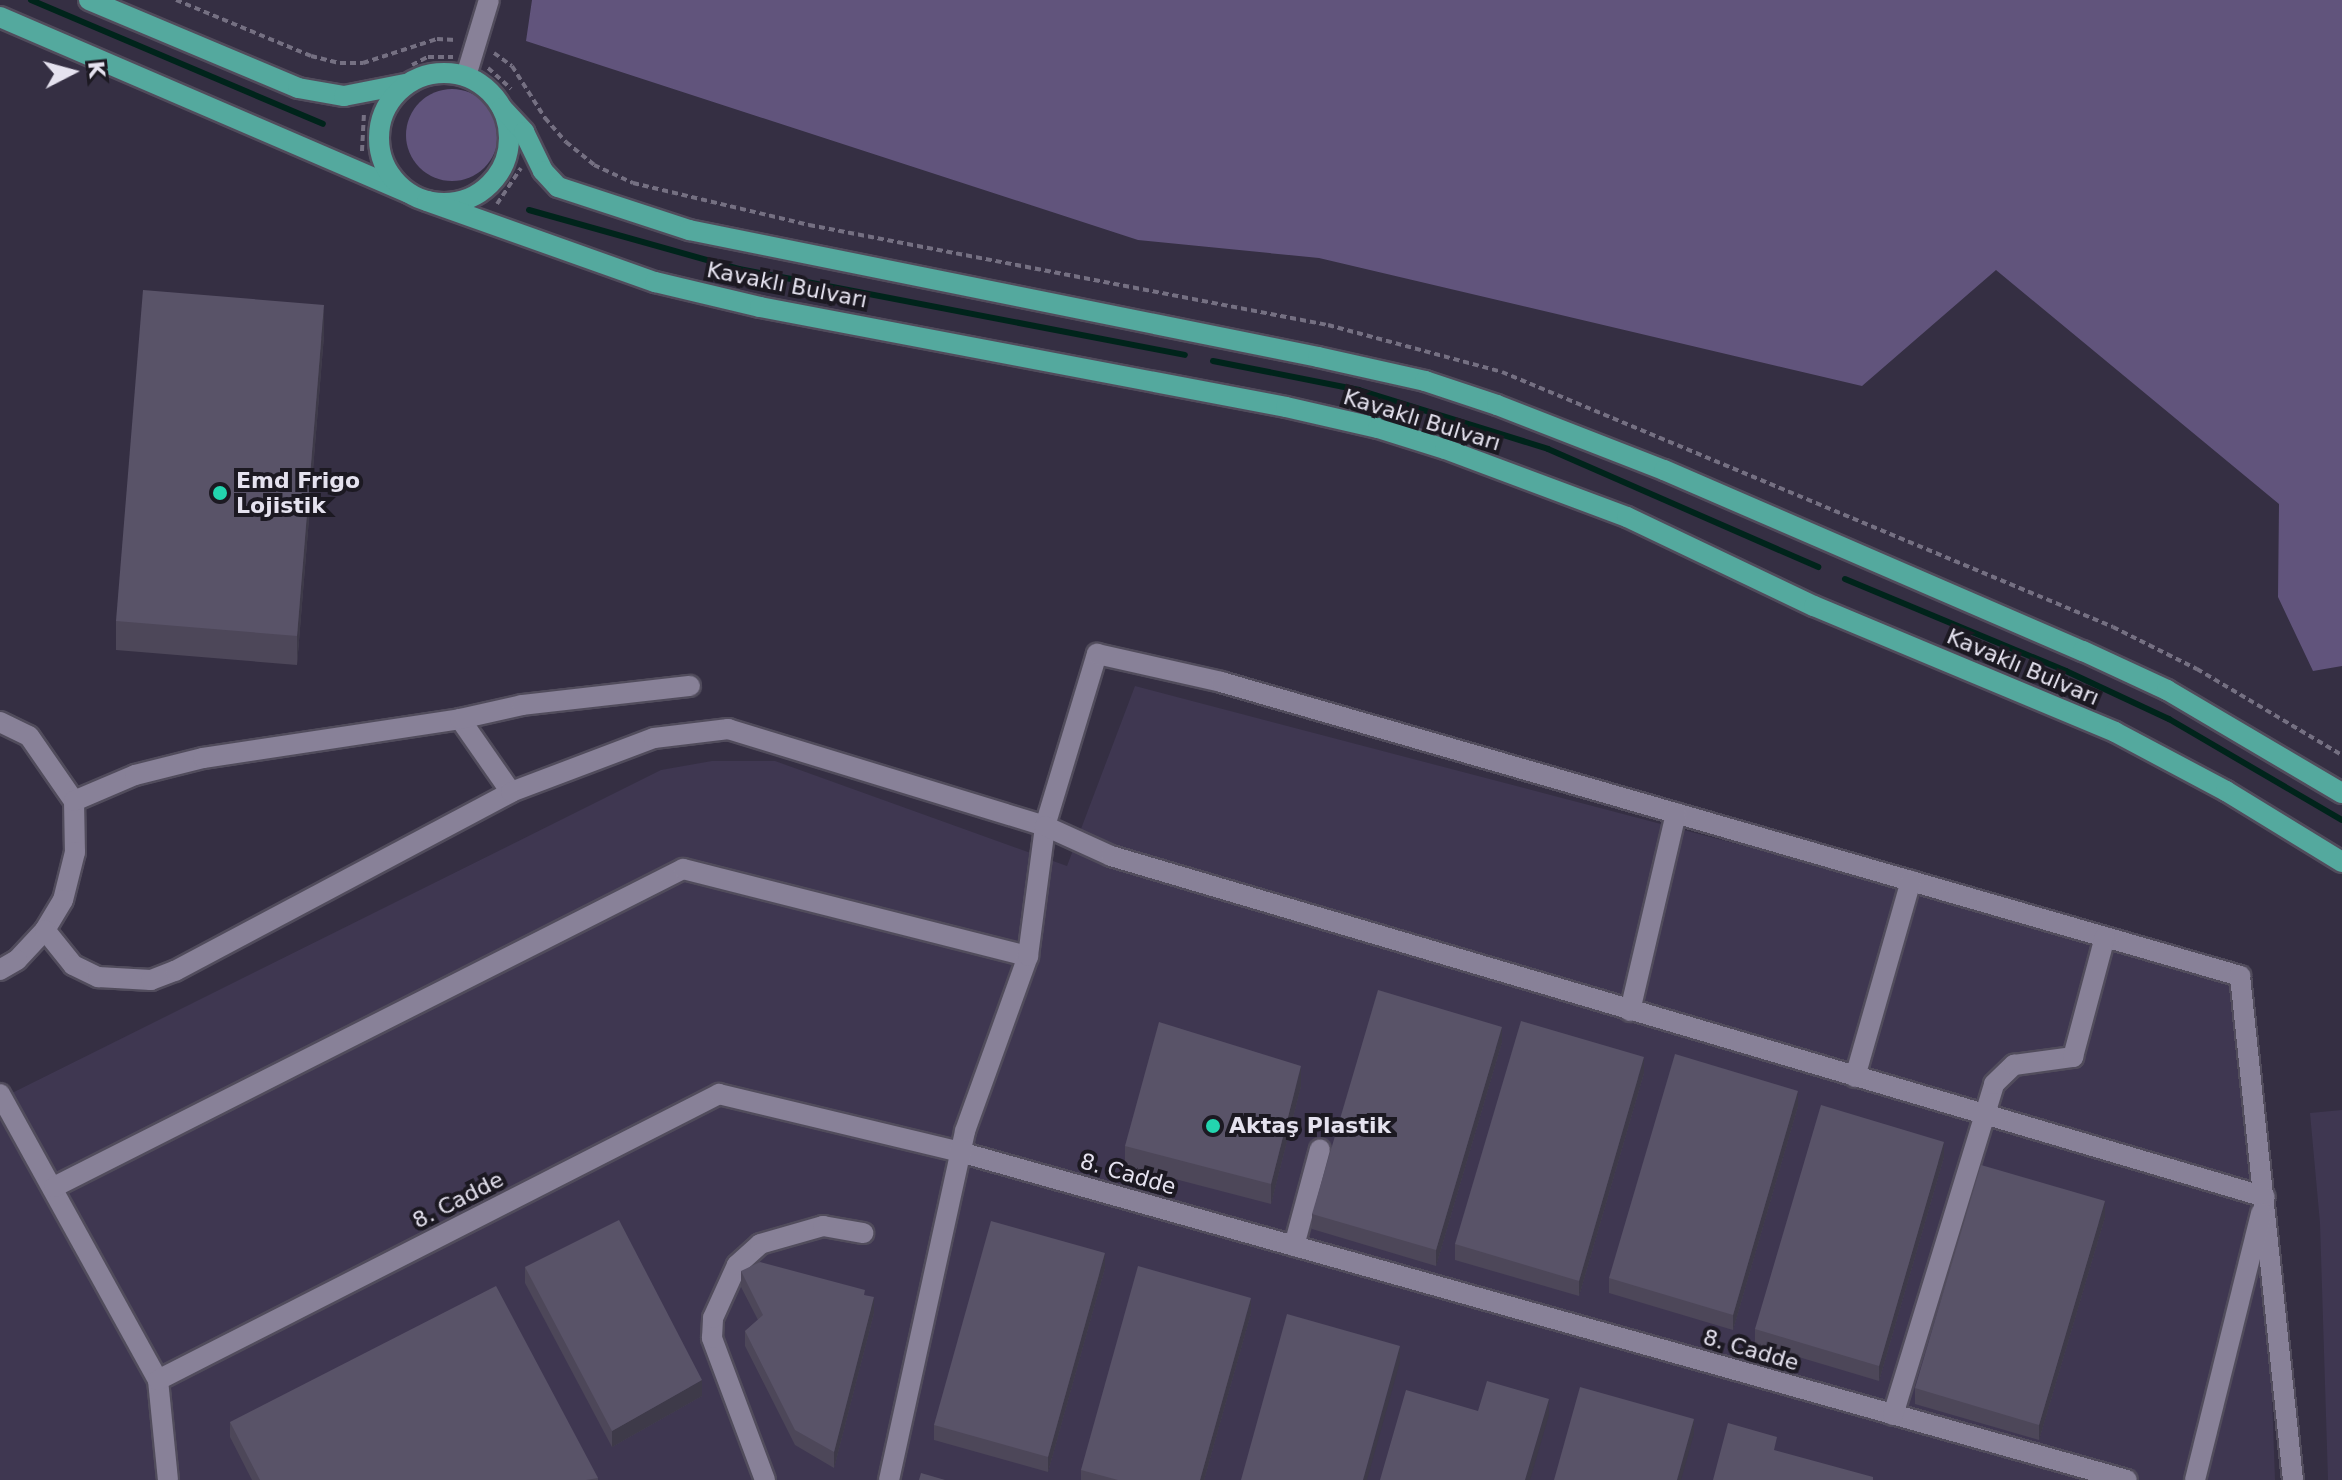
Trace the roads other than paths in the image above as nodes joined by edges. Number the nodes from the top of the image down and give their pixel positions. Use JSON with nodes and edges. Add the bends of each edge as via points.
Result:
{"nodes":[{"id":1,"x":89,"y":0,"type":"edge"},
{"id":2,"x":489,"y":0,"type":"edge"},
{"id":3,"x":0,"y":17,"type":"edge"},
{"id":4,"x":466,"y":76,"type":"junction"},
{"id":5,"x":407,"y":83,"type":"junction"},
{"id":6,"x":502,"y":108,"type":"junction"},
{"id":7,"x":408,"y":193,"type":"junction"},
{"id":8,"x":427,"y":201,"type":"junction"},
{"id":9,"x":690,"y":686,"type":"dead end"},
{"id":10,"x":460,"y":719,"type":"junction"},
{"id":11,"x":0,"y":722,"type":"edge"},
{"id":12,"x":511,"y":792,"type":"junction"},
{"id":13,"x":2342,"y":793,"type":"edge"},
{"id":14,"x":74,"y":801,"type":"junction"},
{"id":15,"x":1676,"y":813,"type":"junction"},
{"id":16,"x":1045,"y":826,"type":"junction"},
{"id":17,"x":2342,"y":862,"type":"edge"},
{"id":18,"x":1911,"y":881,"type":"junction"},
{"id":19,"x":45,"y":930,"type":"junction"},
{"id":20,"x":2105,"y":937,"type":"junction"},
{"id":21,"x":1028,"y":956,"type":"junction"},
{"id":22,"x":0,"y":970,"type":"edge"},
{"id":23,"x":1630,"y":1011,"type":"junction"},
{"id":24,"x":1855,"y":1077,"type":"junction"},
{"id":25,"x":0,"y":1094,"type":"edge"},
{"id":26,"x":1983,"y":1115,"type":"junction"},
{"id":27,"x":1320,"y":1149,"type":"dead end"},
{"id":28,"x":960,"y":1152,"type":"junction"},
{"id":29,"x":54,"y":1187,"type":"junction"},
{"id":30,"x":2265,"y":1197,"type":"junction"},
{"id":31,"x":863,"y":1233,"type":"dead end"},
{"id":32,"x":1294,"y":1246,"type":"junction"},
{"id":33,"x":158,"y":1380,"type":"junction"},
{"id":34,"x":1893,"y":1415,"type":"junction"},
{"id":35,"x":168,"y":1480,"type":"edge"},
{"id":36,"x":765,"y":1480,"type":"edge"},
{"id":37,"x":889,"y":1480,"type":"edge"},
{"id":38,"x":2127,"y":1480,"type":"edge"},
{"id":39,"x":2195,"y":1480,"type":"edge"},
{"id":40,"x":2293,"y":1480,"type":"edge"}],
"edges":[{"from":1,"to":5,"type":"main road","via":[[298,88],[344,96]]},
{"from":2,"to":4,"type":"street"},
{"from":3,"to":7,"type":"main road","name":"Kavaklı Bulvarı"},
{"from":4,"to":5,"type":"main road","via":[[427,74]]},
{"from":4,"to":6,"type":"main road","name":"Kavaklı Bulvarı","via":[[489,90]]},
{"from":5,"to":7,"type":"main road","name":"Kavaklı Bulvarı","via":[[391,99],[378,139],[392,178]]},
{"from":6,"to":8,"type":"main road","name":"Kavaklı Bulvarı","via":[[509,129],[500,172],[468,199]]},
{"from":6,"to":13,"type":"main road","name":"Kavaklı Bulvarı","via":[[524,132],[543,171],[558,187],[689,230],[1318,357],[1425,381],[1497,405],[1664,470],[2083,651],[2167,690]]},
{"from":7,"to":8,"type":"main road","name":"Kavaklı Bulvarı"},
{"from":8,"to":17,"type":"main road","name":"Kavaklı Bulvarı","via":[[655,282],[760,307],[1286,407],[1445,449],[1627,517],[1814,606],[2115,732]]},
{"from":9,"to":10,"type":"street","via":[[584,696]]},
{"from":10,"to":12,"type":"street"},
{"from":10,"to":14,"type":"street","via":[[203,758],[135,775]]},
{"from":11,"to":14,"type":"street","via":[[29,736]]},
{"from":12,"to":16,"type":"street","via":[[654,738],[728,729]]},
{"from":12,"to":19,"type":"street","via":[[151,980],[98,977],[73,965]]},
{"from":14,"to":19,"type":"street","via":[[75,852],[63,900]]},
{"from":15,"to":16,"type":"street","via":[[1221,682],[1097,654]]},
{"from":15,"to":18,"type":"street"},
{"from":15,"to":23,"type":"street"},
{"from":16,"to":21,"type":"street"},
{"from":16,"to":23,"type":"street","via":[[1111,856]]},
{"from":18,"to":20,"type":"street"},
{"from":18,"to":24,"type":"street"},
{"from":19,"to":22,"type":"street"},
{"from":20,"to":26,"type":"street","via":[[2073,1057],[2014,1065],[1994,1084]]},
{"from":20,"to":30,"type":"street","via":[[2240,976]]},
{"from":21,"to":28,"type":"street"},
{"from":21,"to":29,"type":"street","via":[[683,869]]},
{"from":23,"to":24,"type":"street"},
{"from":24,"to":26,"type":"street"},
{"from":25,"to":29,"type":"street"},
{"from":26,"to":30,"type":"street"},
{"from":26,"to":34,"type":"street"},
{"from":27,"to":32,"type":"street"},
{"from":28,"to":32,"type":"street","name":"8. Cadde"},
{"from":28,"to":33,"type":"street","name":"8. Cadde","via":[[719,1094]]},
{"from":28,"to":37,"type":"street"},
{"from":29,"to":33,"type":"street"},
{"from":30,"to":39,"type":"street"},
{"from":30,"to":40,"type":"street"},
{"from":31,"to":36,"type":"street","via":[[823,1226],[760,1244],[737,1265],[713,1318],[712,1338]]},
{"from":32,"to":34,"type":"street","name":"8. Cadde"},
{"from":33,"to":35,"type":"street"},
{"from":34,"to":38,"type":"street","name":"8. Cadde"}]}
